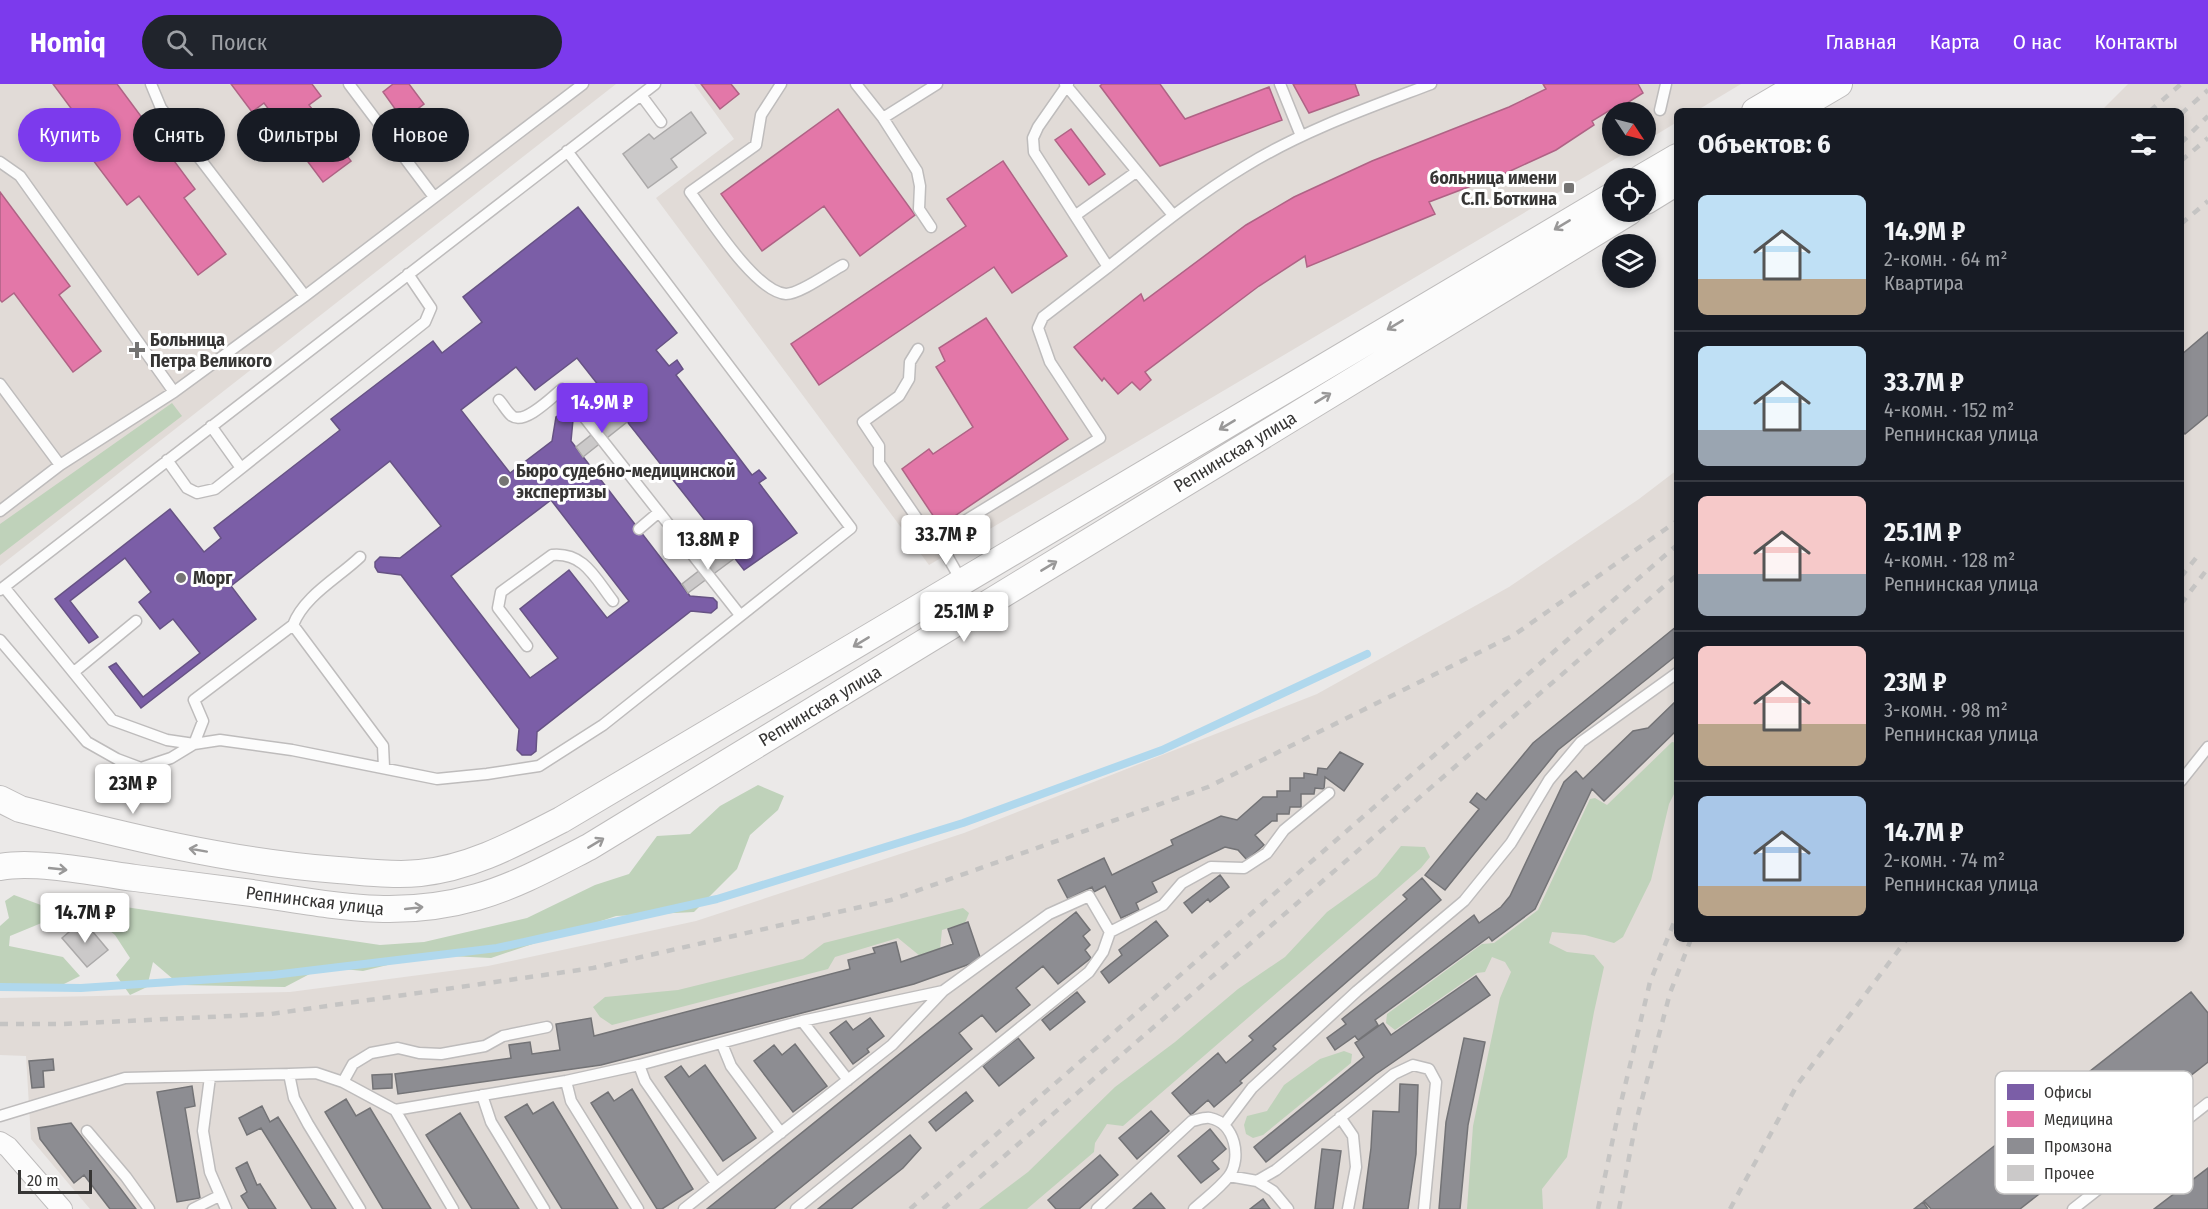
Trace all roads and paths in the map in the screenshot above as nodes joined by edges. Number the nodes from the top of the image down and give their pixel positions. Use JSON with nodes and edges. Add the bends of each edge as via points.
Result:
{"nodes":[{"id":1,"x":151,"y":84,"type":"edge"},
{"id":2,"x":348,"y":84,"type":"edge"},
{"id":3,"x":583,"y":84,"type":"edge"},
{"id":4,"x":655,"y":84,"type":"edge"},
{"id":5,"x":781,"y":84,"type":"edge"},
{"id":6,"x":856,"y":84,"type":"edge"},
{"id":7,"x":937,"y":84,"type":"edge"},
{"id":8,"x":1281,"y":84,"type":"edge"},
{"id":9,"x":1431,"y":84,"type":"edge"},
{"id":10,"x":1666,"y":84,"type":"edge"},
{"id":11,"x":1801,"y":84,"type":"edge"},
{"id":12,"x":1839,"y":84,"type":"edge"},
{"id":13,"x":1067,"y":85,"type":"edge"},
{"id":14,"x":1403,"y":89,"type":"edge"},
{"id":15,"x":641,"y":95,"type":"junction"},
{"id":16,"x":1760,"y":108,"type":"edge"},
{"id":17,"x":1798,"y":108,"type":"edge"},
{"id":18,"x":1660,"y":110,"type":"dead end"},
{"id":19,"x":883,"y":117,"type":"junction"},
{"id":20,"x":661,"y":122,"type":"dead end"},
{"id":21,"x":1301,"y":136,"type":"junction"},
{"id":22,"x":567,"y":151,"type":"junction"},
{"id":23,"x":1674,"y":159,"type":"edge"},
{"id":24,"x":0,"y":162,"type":"edge"},
{"id":25,"x":1656,"y":169,"type":"edge"},
{"id":26,"x":1136,"y":172,"type":"junction"},
{"id":27,"x":1674,"y":184,"type":"edge"},
{"id":28,"x":1656,"y":195,"type":"edge"},
{"id":29,"x":434,"y":197,"type":"junction"},
{"id":30,"x":1602,"y":202,"type":"edge"},
{"id":31,"x":1076,"y":215,"type":"junction"},
{"id":32,"x":1173,"y":215,"type":"junction"},
{"id":33,"x":1613,"y":222,"type":"edge"},
{"id":34,"x":931,"y":227,"type":"dead end"},
{"id":35,"x":843,"y":265,"type":"dead end"},
{"id":36,"x":1108,"y":267,"type":"junction"},
{"id":37,"x":408,"y":274,"type":"junction"},
{"id":38,"x":305,"y":296,"type":"junction"},
{"id":39,"x":918,"y":349,"type":"dead end"},
{"id":40,"x":0,"y":384,"type":"edge"},
{"id":41,"x":174,"y":392,"type":"junction"},
{"id":42,"x":499,"y":400,"type":"dead end"},
{"id":43,"x":211,"y":426,"type":"junction"},
{"id":44,"x":167,"y":460,"type":"junction"},
{"id":45,"x":60,"y":465,"type":"junction"},
{"id":46,"x":241,"y":468,"type":"junction"},
{"id":47,"x":0,"y":512,"type":"edge"},
{"id":48,"x":659,"y":512,"type":"junction"},
{"id":49,"x":639,"y":529,"type":"dead end"},
{"id":50,"x":937,"y":538,"type":"junction"},
{"id":51,"x":360,"y":557,"type":"dead end"},
{"id":52,"x":597,"y":561,"type":"dead end"},
{"id":53,"x":587,"y":568,"type":"junction"},
{"id":54,"x":962,"y":582,"type":"junction"},
{"id":55,"x":2,"y":588,"type":"edge"},
{"id":56,"x":612,"y":601,"type":"dead end"},
{"id":57,"x":740,"y":615,"type":"junction"},
{"id":58,"x":136,"y":621,"type":"dead end"},
{"id":59,"x":293,"y":625,"type":"junction"},
{"id":60,"x":0,"y":640,"type":"edge"},
{"id":61,"x":527,"y":646,"type":"dead end"},
{"id":62,"x":74,"y":672,"type":"junction"},
{"id":63,"x":1674,"y":675,"type":"edge"},
{"id":64,"x":194,"y":744,"type":"junction"},
{"id":65,"x":2208,"y":747,"type":"edge"},
{"id":66,"x":384,"y":767,"type":"junction"},
{"id":67,"x":2184,"y":777,"type":"edge"},
{"id":68,"x":1329,"y":793,"type":"dead end"},
{"id":69,"x":0,"y":799,"type":"edge"},
{"id":70,"x":0,"y":867,"type":"edge"},
{"id":71,"x":1110,"y":932,"type":"junction"},
{"id":72,"x":943,"y":991,"type":"junction"},
{"id":73,"x":801,"y":1021,"type":"junction"},
{"id":74,"x":547,"y":1027,"type":"dead end"},
{"id":75,"x":722,"y":1044,"type":"junction"},
{"id":76,"x":639,"y":1065,"type":"junction"},
{"id":77,"x":289,"y":1074,"type":"junction"},
{"id":78,"x":210,"y":1077,"type":"junction"},
{"id":79,"x":848,"y":1080,"type":"junction"},
{"id":80,"x":566,"y":1081,"type":"junction"},
{"id":81,"x":343,"y":1082,"type":"junction"},
{"id":82,"x":482,"y":1095,"type":"junction"},
{"id":83,"x":2208,"y":1103,"type":"edge"},
{"id":84,"x":395,"y":1110,"type":"junction"},
{"id":85,"x":2193,"y":1115,"type":"edge"},
{"id":86,"x":0,"y":1116,"type":"edge"},
{"id":87,"x":1340,"y":1117,"type":"junction"},
{"id":88,"x":1224,"y":1125,"type":"junction"},
{"id":89,"x":87,"y":1131,"type":"dead end"},
{"id":90,"x":781,"y":1133,"type":"junction"},
{"id":91,"x":0,"y":1142,"type":"edge"},
{"id":92,"x":1229,"y":1176,"type":"junction"},
{"id":93,"x":1257,"y":1180,"type":"junction"},
{"id":94,"x":716,"y":1184,"type":"junction"},
{"id":95,"x":2092,"y":1194,"type":"edge"},
{"id":96,"x":219,"y":1196,"type":"junction"},
{"id":97,"x":62,"y":1209,"type":"edge"},
{"id":98,"x":149,"y":1209,"type":"edge"},
{"id":99,"x":193,"y":1209,"type":"edge"},
{"id":100,"x":226,"y":1209,"type":"edge"},
{"id":101,"x":360,"y":1209,"type":"edge"},
{"id":102,"x":453,"y":1209,"type":"edge"},
{"id":103,"x":544,"y":1209,"type":"edge"},
{"id":104,"x":638,"y":1209,"type":"edge"},
{"id":105,"x":684,"y":1209,"type":"edge"},
{"id":106,"x":796,"y":1209,"type":"edge"},
{"id":107,"x":1097,"y":1209,"type":"edge"},
{"id":108,"x":1194,"y":1209,"type":"edge"},
{"id":109,"x":1288,"y":1209,"type":"edge"},
{"id":110,"x":1348,"y":1209,"type":"edge"},
{"id":111,"x":1424,"y":1209,"type":"edge"},
{"id":112,"x":2073,"y":1209,"type":"edge"}],
"edges":[{"from":1,"to":38,"type":"lane","via":[[161,108]]},
{"from":2,"to":29,"type":"lane"},
{"from":3,"to":29,"type":"lane"},
{"from":4,"to":15,"type":"lane"},
{"from":5,"to":35,"type":"lane","via":[[761,115],[756,145],[690,192],[747,269],[772,289],[786,294],[800,290]]},
{"from":6,"to":19,"type":"lane"},
{"from":7,"to":19,"type":"lane"},
{"from":8,"to":21,"type":"lane"},
{"from":9,"to":14,"type":"lane"},
{"from":10,"to":18,"type":"lane"},
{"from":11,"to":16,"type":"street"},
{"from":12,"to":17,"type":"street"},
{"from":13,"to":26,"type":"lane"},
{"from":13,"to":31,"type":"lane","via":[[1033,138],[1034,152]]},
{"from":14,"to":21,"type":"lane"},
{"from":15,"to":20,"type":"lane"},
{"from":15,"to":22,"type":"lane"},
{"from":19,"to":34,"type":"lane","via":[[916,171],[919,208]]},
{"from":21,"to":32,"type":"lane","via":[[1244,166]]},
{"from":22,"to":37,"type":"lane"},
{"from":22,"to":57,"type":"lane","via":[[851,528]]},
{"from":23,"to":25,"type":"street"},
{"from":24,"to":41,"type":"lane","via":[[20,176]]},
{"from":26,"to":31,"type":"lane"},
{"from":26,"to":32,"type":"lane"},
{"from":27,"to":28,"type":"street"},
{"from":29,"to":38,"type":"lane"},
{"from":30,"to":54,"type":"street","name":"Репнинская улица","one_way":true},
{"from":31,"to":36,"type":"lane"},
{"from":32,"to":36,"type":"lane"},
{"from":70,"to":33,"type":"street","name":"Репнинская улица","one_way":true,"via":[[56,868],[389,910],[477,897],[530,877],[589,847]]},
{"from":36,"to":50,"type":"lane","via":[[1043,316],[1038,328],[1050,362],[1100,438]]},
{"from":37,"to":43,"type":"lane"},
{"from":37,"to":46,"type":"lane","via":[[431,308],[425,322]]},
{"from":38,"to":41,"type":"lane"},
{"from":39,"to":50,"type":"lane","via":[[899,396],[862,422],[879,446],[879,463],[929,536]]},
{"from":40,"to":45,"type":"lane"},
{"from":41,"to":45,"type":"lane"},
{"from":42,"to":48,"type":"lane","via":[[512,416],[520,418],[529,416],[562,389]]},
{"from":43,"to":44,"type":"lane"},
{"from":43,"to":46,"type":"lane"},
{"from":44,"to":46,"type":"lane","via":[[187,488],[197,493],[215,489]]},
{"from":44,"to":55,"type":"lane"},
{"from":45,"to":47,"type":"lane"},
{"from":48,"to":49,"type":"lane"},
{"from":48,"to":57,"type":"lane"},
{"from":50,"to":54,"type":"lane"},
{"from":51,"to":59,"type":"lane","via":[[306,603]]},
{"from":52,"to":53,"type":"lane"},
{"from":53,"to":56,"type":"lane"},
{"from":53,"to":61,"type":"lane","via":[[572,556],[552,555],[501,592],[498,608]]},
{"from":54,"to":69,"type":"street","name":"Репнинская улица","one_way":true,"via":[[561,820],[471,862],[420,873],[311,868],[153,843],[20,809]]},
{"from":55,"to":62,"type":"lane"},
{"from":57,"to":66,"type":"lane","via":[[603,725],[539,766],[437,779]]},
{"from":58,"to":62,"type":"lane"},
{"from":59,"to":64,"type":"lane","via":[[194,700],[203,722]]},
{"from":59,"to":66,"type":"lane","via":[[383,746]]},
{"from":60,"to":64,"type":"lane","via":[[87,742],[117,759],[141,768],[171,758]]},
{"from":62,"to":64,"type":"lane","via":[[112,720],[167,740]]},
{"from":63,"to":88,"type":"lane","via":[[1581,742],[1549,780],[1511,843],[1464,901],[1357,991],[1252,1088]]},
{"from":64,"to":66,"type":"lane","via":[[220,740]]},
{"from":65,"to":67,"type":"lane"},
{"from":68,"to":71,"type":"lane","via":[[1284,830],[1267,853],[1244,868],[1211,867],[1182,883],[1163,905]]},
{"from":71,"to":72,"type":"lane","via":[[1089,896],[1049,914]]},
{"from":71,"to":106,"type":"lane","via":[[1103,952],[1089,972]]},
{"from":72,"to":73,"type":"lane"},
{"from":72,"to":79,"type":"lane","via":[[892,1045]]},
{"from":73,"to":75,"type":"lane"},
{"from":73,"to":79,"type":"lane"},
{"from":74,"to":81,"type":"lane","via":[[503,1036],[485,1046],[441,1054],[398,1048],[371,1053],[353,1064]]},
{"from":75,"to":76,"type":"lane"},
{"from":75,"to":90,"type":"lane","via":[[731,1066]]},
{"from":76,"to":80,"type":"lane"},
{"from":76,"to":94,"type":"lane","via":[[645,1081]]},
{"from":77,"to":78,"type":"lane"},
{"from":77,"to":81,"type":"lane","via":[[316,1073]]},
{"from":77,"to":101,"type":"lane","via":[[294,1098]]},
{"from":78,"to":86,"type":"lane","via":[[125,1078]]},
{"from":78,"to":96,"type":"lane","via":[[202,1131]]},
{"from":79,"to":90,"type":"lane"},
{"from":80,"to":82,"type":"lane"},
{"from":80,"to":104,"type":"lane","via":[[571,1101]]},
{"from":81,"to":84,"type":"lane"},
{"from":82,"to":84,"type":"lane"},
{"from":82,"to":103,"type":"lane","via":[[492,1122]]},
{"from":83,"to":85,"type":"lane"},
{"from":84,"to":102,"type":"lane"},
{"from":87,"to":93,"type":"lane","via":[[1276,1170]]},
{"from":87,"to":110,"type":"lane","via":[[1353,1136],[1356,1167]]},
{"from":87,"to":111,"type":"lane","via":[[1394,1074],[1413,1065],[1429,1069],[1436,1082]]},
{"from":88,"to":92,"type":"lane","via":[[1233,1137],[1236,1158]]},
{"from":88,"to":107,"type":"lane","via":[[1210,1118],[1192,1121]]},
{"from":89,"to":98,"type":"lane"},
{"from":90,"to":94,"type":"lane"},
{"from":91,"to":97,"type":"street","via":[[9,1147]]},
{"from":92,"to":93,"type":"lane"},
{"from":92,"to":108,"type":"lane"},
{"from":93,"to":109,"type":"lane"},
{"from":94,"to":105,"type":"lane"},
{"from":95,"to":112,"type":"lane"},
{"from":96,"to":99,"type":"lane"},
{"from":96,"to":100,"type":"lane"}]}
